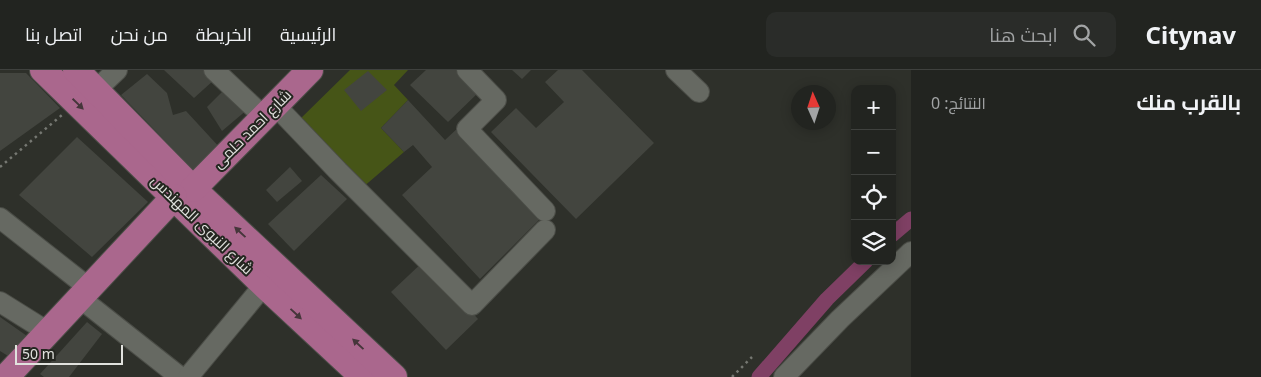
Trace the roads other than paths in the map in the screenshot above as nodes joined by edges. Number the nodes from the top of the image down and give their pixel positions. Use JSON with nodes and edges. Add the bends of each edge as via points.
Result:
{"nodes":[{"id":1,"x":43,"y":70,"type":"edge"},
{"id":2,"x":76,"y":70,"type":"edge"},
{"id":3,"x":118,"y":70,"type":"edge"},
{"id":4,"x":214,"y":70,"type":"edge"},
{"id":5,"x":310,"y":70,"type":"edge"},
{"id":6,"x":467,"y":70,"type":"edge"},
{"id":7,"x":676,"y":70,"type":"edge"},
{"id":8,"x":699,"y":92,"type":"dead end"},
{"id":9,"x":86,"y":97,"type":"junction"},
{"id":10,"x":270,"y":111,"type":"junction"},
{"id":11,"x":184,"y":193,"type":"junction"},
{"id":12,"x":0,"y":218,"type":"edge"},
{"id":13,"x":911,"y":252,"type":"edge"},
{"id":14,"x":264,"y":285,"type":"junction"},
{"id":15,"x":85,"y":293,"type":"junction"},
{"id":16,"x":0,"y":302,"type":"edge"},
{"id":17,"x":48,"y":332,"type":"junction"},
{"id":18,"x":4,"y":375,"type":"edge"},
{"id":19,"x":180,"y":377,"type":"edge"},
{"id":20,"x":188,"y":377,"type":"edge"},
{"id":21,"x":363,"y":377,"type":"edge"},
{"id":22,"x":394,"y":377,"type":"edge"},
{"id":23,"x":784,"y":377,"type":"edge"}],
"edges":[{"from":1,"to":9,"type":"main road","name":"شارع النبوى المهندس"},
{"from":2,"to":9,"type":"main road","name":"شارع النبوى المهندس"},
{"from":3,"to":9,"type":"street"},
{"from":4,"to":10,"type":"street"},
{"from":5,"to":10,"type":"main road","name":"شارع احمد حلمى"},
{"from":6,"to":10,"type":"street","via":[[496,100],[467,129],[545,221],[472,305],[338,171]]},
{"from":7,"to":8,"type":"street"},
{"from":9,"to":11,"type":"main road","name":"شارع النبوى المهندس"},
{"from":10,"to":11,"type":"main road","name":"شارع احمد حلمى"},
{"from":11,"to":14,"type":"main road","name":"شارع النبوى المهندس"},
{"from":11,"to":15,"type":"main road","name":"شارع احمد حلمى"},
{"from":22,"to":11,"type":"main road","name":"شارع النبوى المهندس","one_way":true},
{"from":12,"to":15,"type":"street"},
{"from":13,"to":23,"type":"street"},
{"from":14,"to":20,"type":"street"},
{"from":14,"to":21,"type":"main road","name":"شارع النبوى المهندس","one_way":true},
{"from":15,"to":17,"type":"main road","name":"شارع احمد حلمى"},
{"from":15,"to":19,"type":"street"},
{"from":16,"to":17,"type":"street"},
{"from":17,"to":18,"type":"main road","name":"شارع احمد حلمى"}]}
